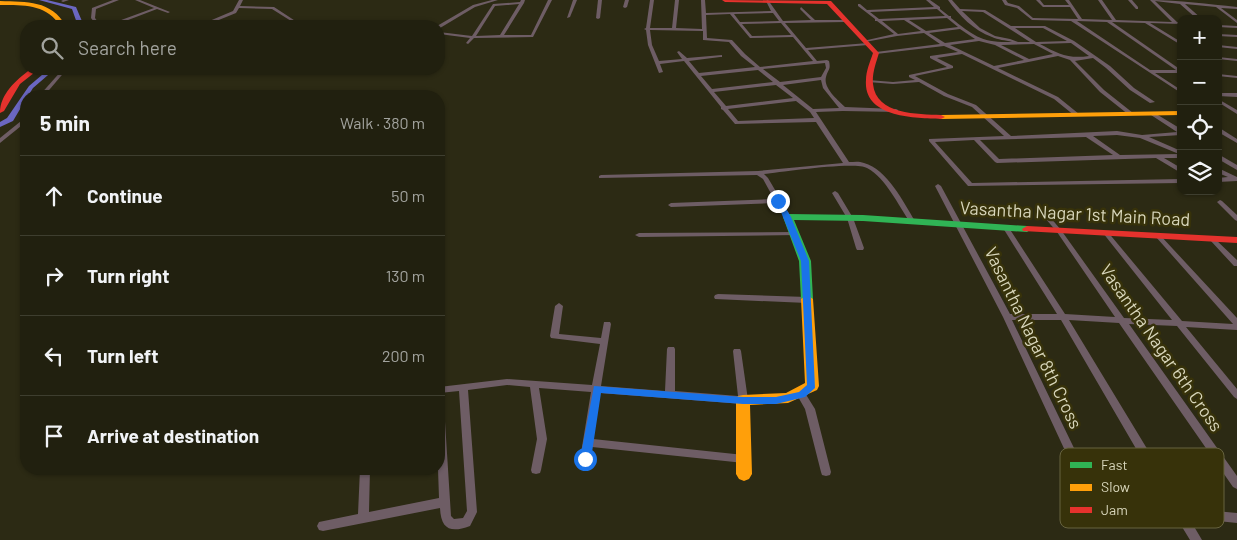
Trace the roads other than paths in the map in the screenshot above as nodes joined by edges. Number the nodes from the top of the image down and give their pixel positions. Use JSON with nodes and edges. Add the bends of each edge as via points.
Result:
{"nodes":[{"id":1,"x":117,"y":0,"type":"edge"},
{"id":2,"x":137,"y":0,"type":"edge"},
{"id":3,"x":241,"y":0,"type":"edge"},
{"id":4,"x":550,"y":0,"type":"edge"},
{"id":5,"x":575,"y":0,"type":"edge"},
{"id":6,"x":600,"y":0,"type":"edge"},
{"id":7,"x":626,"y":0,"type":"edge"},
{"id":8,"x":652,"y":0,"type":"edge"},
{"id":9,"x":677,"y":0,"type":"edge"},
{"id":10,"x":703,"y":0,"type":"edge"},
{"id":11,"x":725,"y":0,"type":"edge"},
{"id":12,"x":730,"y":0,"type":"edge"},
{"id":13,"x":928,"y":0,"type":"edge"},
{"id":14,"x":950,"y":0,"type":"edge"},
{"id":15,"x":1004,"y":0,"type":"edge"},
{"id":16,"x":1038,"y":0,"type":"edge"},
{"id":17,"x":1067,"y":0,"type":"edge"},
{"id":18,"x":1100,"y":0,"type":"edge"},
{"id":19,"x":1130,"y":0,"type":"edge"},
{"id":20,"x":1151,"y":0,"type":"edge"},
{"id":21,"x":768,"y":1,"type":"junction"},
{"id":22,"x":832,"y":1,"type":"edge"},
{"id":23,"x":494,"y":2,"type":"edge"},
{"id":24,"x":522,"y":2,"type":"edge"},
{"id":25,"x":0,"y":3,"type":"edge"},
{"id":26,"x":803,"y":3,"type":"edge"},
{"id":27,"x":1181,"y":3,"type":"junction"},
{"id":28,"x":859,"y":5,"type":"dead end"},
{"id":29,"x":1071,"y":6,"type":"junction"},
{"id":30,"x":1217,"y":6,"type":"junction"},
{"id":31,"x":239,"y":7,"type":"junction"},
{"id":32,"x":625,"y":7,"type":"dead end"},
{"id":33,"x":157,"y":8,"type":"junction"},
{"id":34,"x":250,"y":8,"type":"junction"},
{"id":35,"x":939,"y":8,"type":"junction"},
{"id":36,"x":1137,"y":8,"type":"dead end"},
{"id":37,"x":1237,"y":8,"type":"edge"},
{"id":38,"x":960,"y":10,"type":"junction"},
{"id":39,"x":866,"y":11,"type":"junction"},
{"id":40,"x":168,"y":12,"type":"dead end"},
{"id":41,"x":774,"y":12,"type":"junction"},
{"id":42,"x":239,"y":13,"type":"junction"},
{"id":43,"x":731,"y":13,"type":"junction"},
{"id":44,"x":704,"y":14,"type":"junction"},
{"id":45,"x":1195,"y":15,"type":"edge"},
{"id":46,"x":568,"y":17,"type":"dead end"},
{"id":47,"x":950,"y":17,"type":"junction"},
{"id":48,"x":598,"y":18,"type":"dead end"},
{"id":49,"x":905,"y":19,"type":"junction"},
{"id":50,"x":1032,"y":19,"type":"junction"},
{"id":51,"x":60,"y":20,"type":"edge"},
{"id":52,"x":94,"y":20,"type":"edge"},
{"id":53,"x":125,"y":20,"type":"edge"},
{"id":54,"x":214,"y":20,"type":"edge"},
{"id":55,"x":292,"y":20,"type":"edge"},
{"id":56,"x":876,"y":20,"type":"junction"},
{"id":57,"x":1072,"y":20,"type":"junction"},
{"id":58,"x":1080,"y":20,"type":"junction"},
{"id":59,"x":816,"y":21,"type":"junction"},
{"id":60,"x":846,"y":21,"type":"junction"},
{"id":61,"x":1107,"y":21,"type":"junction"},
{"id":62,"x":1115,"y":21,"type":"junction"},
{"id":63,"x":783,"y":22,"type":"junction"},
{"id":64,"x":1145,"y":22,"type":"junction"},
{"id":65,"x":1177,"y":22,"type":"edge"},
{"id":66,"x":1237,"y":22,"type":"edge"},
{"id":67,"x":445,"y":23,"type":"edge"},
{"id":68,"x":1177,"y":23,"type":"edge"},
{"id":69,"x":739,"y":24,"type":"junction"},
{"id":70,"x":1044,"y":26,"type":"junction"},
{"id":71,"x":1222,"y":26,"type":"edge"},
{"id":72,"x":1010,"y":27,"type":"junction"},
{"id":73,"x":1237,"y":27,"type":"edge"},
{"id":74,"x":961,"y":28,"type":"junction"},
{"id":75,"x":646,"y":29,"type":"junction"},
{"id":76,"x":674,"y":30,"type":"junction"},
{"id":77,"x":704,"y":30,"type":"junction"},
{"id":78,"x":924,"y":32,"type":"junction"},
{"id":79,"x":445,"y":35,"type":"edge"},
{"id":80,"x":897,"y":35,"type":"junction"},
{"id":81,"x":1222,"y":35,"type":"edge"},
{"id":82,"x":794,"y":36,"type":"junction"},
{"id":83,"x":1237,"y":36,"type":"edge"},
{"id":84,"x":473,"y":37,"type":"junction"},
{"id":85,"x":501,"y":37,"type":"junction"},
{"id":86,"x":979,"y":40,"type":"junction"},
{"id":87,"x":1177,"y":41,"type":"edge"},
{"id":88,"x":1072,"y":42,"type":"junction"},
{"id":89,"x":468,"y":43,"type":"dead end"},
{"id":90,"x":1016,"y":43,"type":"junction"},
{"id":91,"x":1032,"y":43,"type":"junction"},
{"id":92,"x":945,"y":44,"type":"junction"},
{"id":93,"x":995,"y":44,"type":"junction"},
{"id":94,"x":870,"y":46,"type":"junction"},
{"id":95,"x":1222,"y":46,"type":"edge"},
{"id":96,"x":1237,"y":48,"type":"edge"},
{"id":97,"x":806,"y":49,"type":"junction"},
{"id":98,"x":679,"y":52,"type":"dead end"},
{"id":99,"x":963,"y":53,"type":"junction"},
{"id":100,"x":1056,"y":55,"type":"junction"},
{"id":101,"x":720,"y":56,"type":"dead end"},
{"id":102,"x":1093,"y":57,"type":"junction"},
{"id":103,"x":1222,"y":58,"type":"edge"},
{"id":104,"x":1073,"y":59,"type":"junction"},
{"id":105,"x":683,"y":60,"type":"junction"},
{"id":106,"x":1237,"y":60,"type":"edge"},
{"id":107,"x":1029,"y":61,"type":"junction"},
{"id":108,"x":657,"y":62,"type":"junction"},
{"id":109,"x":816,"y":62,"type":"junction"},
{"id":110,"x":993,"y":68,"type":"junction"},
{"id":111,"x":760,"y":69,"type":"junction"},
{"id":112,"x":1177,"y":69,"type":"edge"},
{"id":113,"x":1151,"y":70,"type":"junction"},
{"id":114,"x":661,"y":72,"type":"dead end"},
{"id":115,"x":1177,"y":72,"type":"edge"},
{"id":116,"x":1222,"y":72,"type":"edge"},
{"id":117,"x":27,"y":75,"type":"edge"},
{"id":118,"x":60,"y":75,"type":"edge"},
{"id":119,"x":696,"y":75,"type":"junction"},
{"id":120,"x":1222,"y":75,"type":"edge"},
{"id":121,"x":1229,"y":76,"type":"junction"},
{"id":122,"x":1237,"y":77,"type":"edge"},
{"id":123,"x":823,"y":78,"type":"junction"},
{"id":124,"x":868,"y":81,"type":"junction"},
{"id":125,"x":919,"y":81,"type":"junction"},
{"id":126,"x":778,"y":84,"type":"junction"},
{"id":127,"x":1177,"y":89,"type":"edge"},
{"id":128,"x":46,"y":90,"type":"edge"},
{"id":129,"x":710,"y":91,"type":"junction"},
{"id":130,"x":1222,"y":94,"type":"edge"},
{"id":131,"x":1237,"y":95,"type":"edge"},
{"id":132,"x":796,"y":99,"type":"junction"},
{"id":133,"x":1222,"y":103,"type":"edge"},
{"id":134,"x":723,"y":108,"type":"junction"},
{"id":135,"x":1153,"y":108,"type":"junction"},
{"id":136,"x":842,"y":109,"type":"junction"},
{"id":137,"x":0,"y":111,"type":"edge"},
{"id":138,"x":812,"y":112,"type":"junction"},
{"id":139,"x":896,"y":112,"type":"junction"},
{"id":140,"x":1177,"y":112,"type":"edge"},
{"id":141,"x":1237,"y":112,"type":"edge"},
{"id":142,"x":1131,"y":114,"type":"junction"},
{"id":143,"x":1077,"y":115,"type":"junction"},
{"id":144,"x":991,"y":118,"type":"junction"},
{"id":145,"x":817,"y":120,"type":"junction"},
{"id":146,"x":20,"y":124,"type":"edge"},
{"id":147,"x":1177,"y":129,"type":"edge"},
{"id":148,"x":1222,"y":132,"type":"edge"},
{"id":149,"x":1177,"y":133,"type":"edge"},
{"id":150,"x":1087,"y":135,"type":"junction"},
{"id":151,"x":1141,"y":136,"type":"junction"},
{"id":152,"x":1010,"y":138,"type":"junction"},
{"id":153,"x":976,"y":139,"type":"junction"},
{"id":154,"x":0,"y":141,"type":"edge"},
{"id":155,"x":1237,"y":141,"type":"edge"},
{"id":156,"x":1177,"y":152,"type":"edge"},
{"id":157,"x":1177,"y":154,"type":"edge"},
{"id":158,"x":1157,"y":156,"type":"junction"},
{"id":159,"x":1119,"y":157,"type":"junction"},
{"id":160,"x":1222,"y":159,"type":"edge"},
{"id":161,"x":847,"y":164,"type":"junction"},
{"id":162,"x":1177,"y":168,"type":"edge"},
{"id":163,"x":1237,"y":168,"type":"edge"},
{"id":164,"x":1222,"y":172,"type":"edge"},
{"id":165,"x":758,"y":173,"type":"junction"},
{"id":166,"x":601,"y":177,"type":"dead end"},
{"id":167,"x":1236,"y":179,"type":"edge"},
{"id":168,"x":1222,"y":180,"type":"edge"},
{"id":169,"x":1177,"y":181,"type":"edge"},
{"id":170,"x":938,"y":186,"type":"dead end"},
{"id":171,"x":835,"y":193,"type":"dead end"},
{"id":172,"x":778,"y":201,"type":"junction"},
{"id":173,"x":1220,"y":202,"type":"dead end"},
{"id":174,"x":671,"y":205,"type":"dead end"},
{"id":175,"x":1042,"y":211,"type":"dead end"},
{"id":176,"x":788,"y":217,"type":"junction"},
{"id":177,"x":850,"y":218,"type":"junction"},
{"id":178,"x":1237,"y":219,"type":"edge"},
{"id":179,"x":912,"y":221,"type":"junction"},
{"id":180,"x":958,"y":226,"type":"junction"},
{"id":181,"x":1006,"y":228,"type":"junction"},
{"id":182,"x":1059,"y":231,"type":"junction"},
{"id":183,"x":1105,"y":232,"type":"junction"},
{"id":184,"x":795,"y":234,"type":"junction"},
{"id":185,"x":638,"y":235,"type":"dead end"},
{"id":186,"x":1158,"y":236,"type":"junction"},
{"id":187,"x":1212,"y":239,"type":"junction"},
{"id":188,"x":1237,"y":240,"type":"edge"},
{"id":189,"x":860,"y":248,"type":"dead end"},
{"id":190,"x":1237,"y":264,"type":"edge"},
{"id":191,"x":718,"y":297,"type":"dead end"},
{"id":192,"x":807,"y":300,"type":"junction"},
{"id":193,"x":558,"y":306,"type":"dead end"},
{"id":194,"x":1007,"y":316,"type":"junction"},
{"id":195,"x":1063,"y":317,"type":"junction"},
{"id":196,"x":1121,"y":321,"type":"junction"},
{"id":197,"x":1237,"y":323,"type":"edge"},
{"id":198,"x":607,"y":324,"type":"dead end"},
{"id":199,"x":1181,"y":325,"type":"junction"},
{"id":200,"x":1237,"y":328,"type":"edge"},
{"id":201,"x":604,"y":341,"type":"junction"},
{"id":202,"x":671,"y":349,"type":"dead end"},
{"id":203,"x":737,"y":351,"type":"dead end"},
{"id":204,"x":534,"y":384,"type":"junction"},
{"id":205,"x":463,"y":387,"type":"junction"},
{"id":206,"x":445,"y":389,"type":"edge"},
{"id":207,"x":597,"y":389,"type":"junction"},
{"id":208,"x":670,"y":394,"type":"junction"},
{"id":209,"x":802,"y":395,"type":"junction"},
{"id":210,"x":1237,"y":396,"type":"edge"},
{"id":211,"x":743,"y":400,"type":"junction"},
{"id":212,"x":588,"y":442,"type":"junction"},
{"id":213,"x":1069,"y":448,"type":"edge"},
{"id":214,"x":1141,"y":448,"type":"edge"},
{"id":215,"x":1211,"y":448,"type":"edge"},
{"id":216,"x":585,"y":459,"type":"dead end"},
{"id":217,"x":744,"y":459,"type":"junction"},
{"id":218,"x":1224,"y":466,"type":"edge"},
{"id":219,"x":536,"y":470,"type":"dead end"},
{"id":220,"x":826,"y":472,"type":"dead end"},
{"id":221,"x":744,"y":474,"type":"dead end"},
{"id":222,"x":365,"y":475,"type":"edge"},
{"id":223,"x":443,"y":475,"type":"edge"},
{"id":224,"x":1237,"y":484,"type":"edge"},
{"id":225,"x":445,"y":502,"type":"junction"},
{"id":226,"x":1224,"y":517,"type":"edge"},
{"id":227,"x":363,"y":518,"type":"junction"},
{"id":228,"x":1237,"y":518,"type":"edge"},
{"id":229,"x":324,"y":526,"type":"dead end"},
{"id":230,"x":1189,"y":528,"type":"edge"},
{"id":231,"x":1196,"y":540,"type":"edge"}],
"edges":[{"from":1,"to":52,"type":"street","via":[[94,8]]},
{"from":2,"to":33,"type":"street"},
{"from":3,"to":31,"type":"street"},
{"from":4,"to":85,"type":"street","via":[[532,36]]},
{"from":5,"to":46,"type":"street"},
{"from":6,"to":48,"type":"street"},
{"from":7,"to":32,"type":"street"},
{"from":8,"to":75,"type":"street"},
{"from":9,"to":76,"type":"street"},
{"from":10,"to":44,"type":"street"},
{"from":11,"to":12,"type":"street"},
{"from":12,"to":21,"type":"street"},
{"from":13,"to":35,"type":"street"},
{"from":14,"to":38,"type":"street"},
{"from":15,"to":50,"type":"street"},
{"from":16,"to":29,"type":"street","via":[[1043,6]]},
{"from":17,"to":29,"type":"street"},
{"from":18,"to":62,"type":"street"},
{"from":19,"to":36,"type":"street"},
{"from":20,"to":27,"type":"street"},
{"from":20,"to":65,"type":"street"},
{"from":21,"to":26,"type":"street"},
{"from":21,"to":41,"type":"street"},
{"from":22,"to":26,"type":"street"},
{"from":22,"to":60,"type":"street"},
{"from":23,"to":24,"type":"street"},
{"from":23,"to":67,"type":"street","via":[[474,6]]},
{"from":23,"to":84,"type":"street"},
{"from":24,"to":85,"type":"street"},
{"from":25,"to":51,"type":"street","via":[[36,6],[57,14]]},
{"from":26,"to":59,"type":"street"},
{"from":27,"to":30,"type":"street"},
{"from":27,"to":45,"type":"street"},
{"from":28,"to":39,"type":"street"},
{"from":29,"to":58,"type":"street"},
{"from":30,"to":37,"type":"street"},
{"from":30,"to":66,"type":"street"},
{"from":31,"to":34,"type":"street"},
{"from":31,"to":42,"type":"street"},
{"from":33,"to":40,"type":"street"},
{"from":33,"to":53,"type":"street"},
{"from":34,"to":42,"type":"street","via":[[252,10]]},
{"from":34,"to":55,"type":"street","via":[[273,8]]},
{"from":35,"to":39,"type":"street"},
{"from":35,"to":47,"type":"street"},
{"from":38,"to":72,"type":"street","via":[[984,11]]},
{"from":38,"to":90,"type":"street","via":[[989,35],[1006,37]]},
{"from":39,"to":56,"type":"street"},
{"from":41,"to":43,"type":"street"},
{"from":41,"to":63,"type":"street"},
{"from":42,"to":54,"type":"street"},
{"from":43,"to":44,"type":"street"},
{"from":43,"to":69,"type":"street"},
{"from":44,"to":77,"type":"street"},
{"from":47,"to":49,"type":"street"},
{"from":47,"to":74,"type":"street"},
{"from":49,"to":56,"type":"street"},
{"from":49,"to":78,"type":"street"},
{"from":50,"to":57,"type":"street"},
{"from":50,"to":70,"type":"street"},
{"from":56,"to":80,"type":"street"},
{"from":57,"to":58,"type":"street"},
{"from":57,"to":113,"type":"street","via":[[1125,57]]},
{"from":58,"to":61,"type":"street"},
{"from":59,"to":60,"type":"street"},
{"from":59,"to":63,"type":"street"},
{"from":60,"to":94,"type":"street"},
{"from":61,"to":62,"type":"street"},
{"from":61,"to":112,"type":"street"},
{"from":62,"to":64,"type":"street"},
{"from":63,"to":69,"type":"street"},
{"from":63,"to":82,"type":"street"},
{"from":64,"to":68,"type":"street"},
{"from":64,"to":87,"type":"street"},
{"from":69,"to":82,"type":"street","via":[[751,37]]},
{"from":70,"to":72,"type":"street"},
{"from":70,"to":88,"type":"street"},
{"from":71,"to":73,"type":"street"},
{"from":72,"to":91,"type":"street"},
{"from":74,"to":78,"type":"street"},
{"from":74,"to":86,"type":"street"},
{"from":75,"to":76,"type":"street"},
{"from":75,"to":108,"type":"street"},
{"from":76,"to":77,"type":"street"},
{"from":77,"to":111,"type":"street","via":[[704,39],[730,42]]},
{"from":78,"to":80,"type":"street"},
{"from":78,"to":92,"type":"street"},
{"from":79,"to":84,"type":"street"},
{"from":80,"to":94,"type":"street"},
{"from":81,"to":83,"type":"street"},
{"from":82,"to":97,"type":"street"},
{"from":84,"to":85,"type":"street"},
{"from":84,"to":89,"type":"street"},
{"from":86,"to":92,"type":"street"},
{"from":86,"to":93,"type":"street"},
{"from":88,"to":91,"type":"street"},
{"from":88,"to":102,"type":"street"},
{"from":90,"to":91,"type":"street"},
{"from":90,"to":93,"type":"street"},
{"from":91,"to":100,"type":"street"},
{"from":92,"to":94,"type":"street"},
{"from":92,"to":99,"type":"street"},
{"from":93,"to":107,"type":"street"},
{"from":94,"to":97,"type":"street"},
{"from":94,"to":124,"type":"street"},
{"from":95,"to":96,"type":"street"},
{"from":97,"to":109,"type":"street"},
{"from":98,"to":105,"type":"street"},
{"from":99,"to":110,"type":"street"},
{"from":99,"to":125,"type":"street","via":[[932,57],[951,67],[911,76]]},
{"from":100,"to":104,"type":"street"},
{"from":100,"to":107,"type":"street"},
{"from":101,"to":105,"type":"street"},
{"from":102,"to":104,"type":"street"},
{"from":102,"to":135,"type":"street"},
{"from":103,"to":106,"type":"street"},
{"from":104,"to":142,"type":"street","via":[[1094,84]]},
{"from":105,"to":108,"type":"street"},
{"from":105,"to":119,"type":"street"},
{"from":107,"to":110,"type":"street"},
{"from":108,"to":114,"type":"street"},
{"from":109,"to":111,"type":"street"},
{"from":109,"to":123,"type":"street","via":[[829,61]]},
{"from":110,"to":143,"type":"street","via":[[1056,98]]},
{"from":111,"to":119,"type":"street"},
{"from":111,"to":126,"type":"street"},
{"from":113,"to":115,"type":"street"},
{"from":113,"to":127,"type":"street"},
{"from":116,"to":121,"type":"street"},
{"from":117,"to":137,"type":"street","via":[[17,82]]},
{"from":118,"to":128,"type":"street"},
{"from":119,"to":129,"type":"street"},
{"from":120,"to":121,"type":"street"},
{"from":121,"to":122,"type":"street"},
{"from":123,"to":126,"type":"street"},
{"from":123,"to":136,"type":"street","via":[[824,88]]},
{"from":124,"to":125,"type":"street"},
{"from":124,"to":139,"type":"street","via":[[868,93],[877,104]]},
{"from":125,"to":144,"type":"street","via":[[969,102]]},
{"from":126,"to":129,"type":"street"},
{"from":126,"to":132,"type":"street"},
{"from":129,"to":134,"type":"street"},
{"from":130,"to":131,"type":"street"},
{"from":132,"to":134,"type":"street"},
{"from":132,"to":138,"type":"street"},
{"from":133,"to":141,"type":"street"},
{"from":134,"to":145,"type":"street","via":[[739,124]]},
{"from":135,"to":140,"type":"street"},
{"from":135,"to":142,"type":"street"},
{"from":135,"to":147,"type":"street"},
{"from":136,"to":138,"type":"street"},
{"from":136,"to":139,"type":"street"},
{"from":138,"to":145,"type":"street"},
{"from":139,"to":144,"type":"street","via":[[949,119]]},
{"from":142,"to":143,"type":"street"},
{"from":143,"to":144,"type":"street"},
{"from":144,"to":152,"type":"street"},
{"from":145,"to":161,"type":"street"},
{"from":146,"to":154,"type":"street"},
{"from":148,"to":155,"type":"street"},
{"from":149,"to":151,"type":"street"},
{"from":150,"to":151,"type":"street","via":[[1117,133]]},
{"from":150,"to":152,"type":"street"},
{"from":150,"to":159,"type":"street"},
{"from":151,"to":156,"type":"street"},
{"from":152,"to":153,"type":"street"},
{"from":153,"to":159,"type":"street","via":[[997,161]]},
{"from":153,"to":169,"type":"street","via":[[931,140],[970,185]]},
{"from":157,"to":158,"type":"street"},
{"from":158,"to":159,"type":"street"},
{"from":158,"to":162,"type":"street"},
{"from":160,"to":163,"type":"street"},
{"from":161,"to":165,"type":"street"},
{"from":161,"to":179,"type":"street","via":[[864,164],[872,168],[891,187]]},
{"from":164,"to":167,"type":"street"},
{"from":165,"to":166,"type":"street"},
{"from":165,"to":172,"type":"street"},
{"from":167,"to":168,"type":"street"},
{"from":170,"to":180,"type":"street","name":"Vasantha Nagar 8th Cross"},
{"from":171,"to":177,"type":"street"},
{"from":172,"to":174,"type":"street"},
{"from":172,"to":176,"type":"street"},
{"from":173,"to":178,"type":"street"},
{"from":175,"to":182,"type":"street","name":"Vasantha Nagar 6th Cross"},
{"from":176,"to":177,"type":"street","name":"Vasantha Nagar 1st Main Road"},
{"from":176,"to":184,"type":"street"},
{"from":177,"to":179,"type":"street","name":"Vasantha Nagar 1st Main Road"},
{"from":177,"to":189,"type":"street"},
{"from":179,"to":180,"type":"street","name":"Vasantha Nagar 1st Main Road"},
{"from":180,"to":181,"type":"street","name":"Vasantha Nagar 1st Main Road"},
{"from":180,"to":194,"type":"street","name":"Vasantha Nagar 8th Cross"},
{"from":181,"to":182,"type":"street","name":"Vasantha Nagar 1st Main Road"},
{"from":181,"to":195,"type":"street"},
{"from":182,"to":183,"type":"street","name":"Vasantha Nagar 1st Main Road"},
{"from":182,"to":196,"type":"street","name":"Vasantha Nagar 6th Cross"},
{"from":183,"to":186,"type":"street","name":"Vasantha Nagar 1st Main Road"},
{"from":183,"to":199,"type":"street"},
{"from":184,"to":185,"type":"street"},
{"from":184,"to":192,"type":"street","via":[[805,261]]},
{"from":186,"to":187,"type":"street","name":"Vasantha Nagar 1st Main Road"},
{"from":186,"to":197,"type":"street"},
{"from":187,"to":188,"type":"street","name":"Vasantha Nagar 1st Main Road"},
{"from":187,"to":190,"type":"street"},
{"from":191,"to":192,"type":"street"},
{"from":192,"to":209,"type":"street","via":[[812,386]]},
{"from":193,"to":201,"type":"street","via":[[554,336]]},
{"from":194,"to":195,"type":"street"},
{"from":194,"to":213,"type":"street","name":"Vasantha Nagar 8th Cross"},
{"from":195,"to":196,"type":"street"},
{"from":195,"to":214,"type":"street"},
{"from":196,"to":199,"type":"street"},
{"from":196,"to":215,"type":"street","name":"Vasantha Nagar 6th Cross"},
{"from":198,"to":201,"type":"street"},
{"from":199,"to":200,"type":"street"},
{"from":199,"to":210,"type":"street"},
{"from":201,"to":207,"type":"street"},
{"from":202,"to":208,"type":"street"},
{"from":203,"to":211,"type":"street"},
{"from":204,"to":205,"type":"street","via":[[507,382]]},
{"from":204,"to":207,"type":"street"},
{"from":204,"to":219,"type":"street","via":[[542,439]]},
{"from":205,"to":206,"type":"street"},
{"from":205,"to":225,"type":"street","via":[[471,517],[466,522],[452,525],[446,518]]},
{"from":207,"to":208,"type":"street"},
{"from":207,"to":212,"type":"street"},
{"from":208,"to":211,"type":"street"},
{"from":209,"to":211,"type":"street","via":[[776,400]]},
{"from":209,"to":220,"type":"street","via":[[810,409]]},
{"from":211,"to":217,"type":"street"},
{"from":212,"to":216,"type":"street"},
{"from":212,"to":217,"type":"street"},
{"from":217,"to":221,"type":"street"},
{"from":218,"to":224,"type":"street","name":"Vasantha Nagar 6th Cross"},
{"from":222,"to":227,"type":"street"},
{"from":223,"to":225,"type":"street"},
{"from":225,"to":227,"type":"street"},
{"from":226,"to":228,"type":"street"},
{"from":227,"to":229,"type":"street"},
{"from":230,"to":231,"type":"street"}]}
